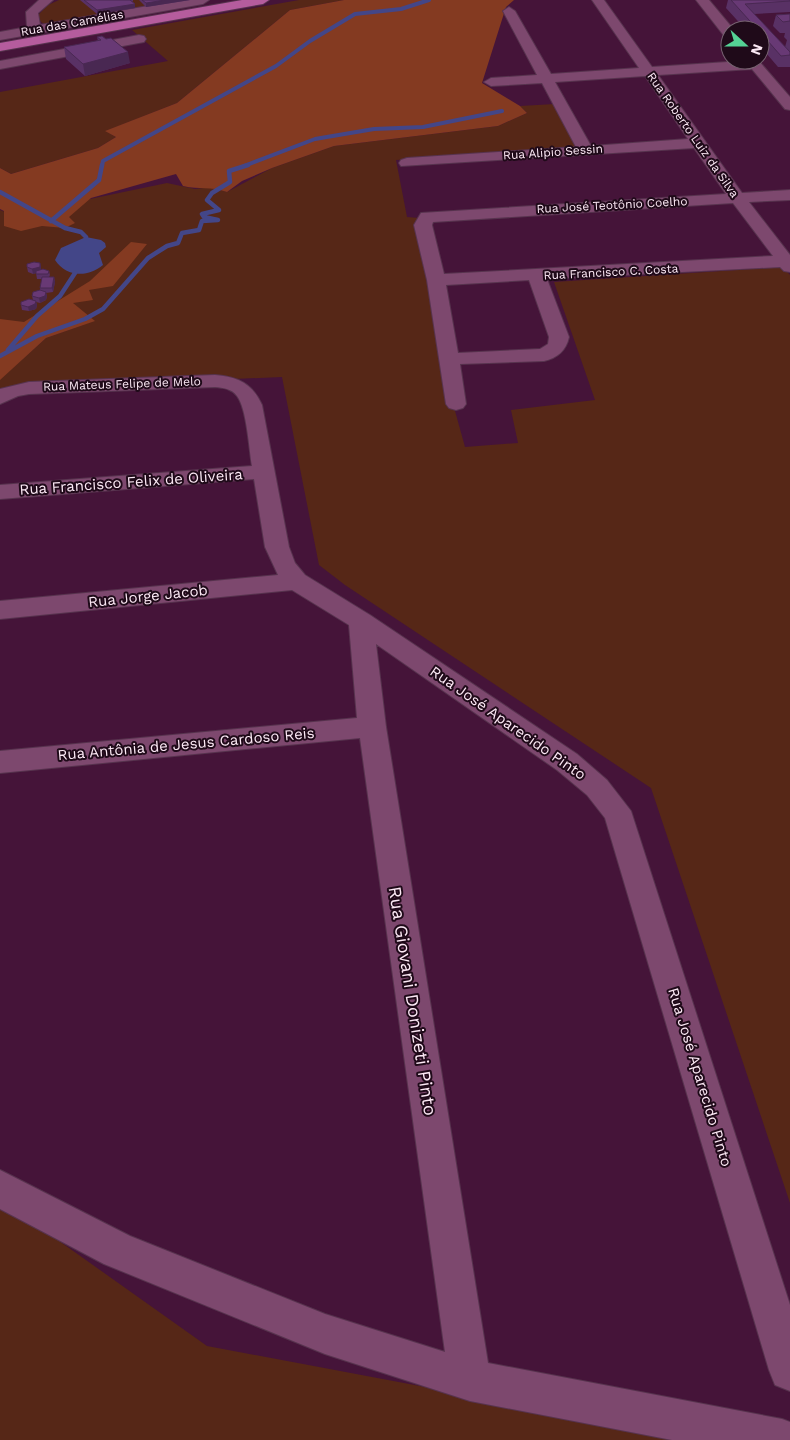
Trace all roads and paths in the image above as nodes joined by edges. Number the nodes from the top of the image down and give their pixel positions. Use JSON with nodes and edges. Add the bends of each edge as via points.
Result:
{"nodes":[{"id":1,"x":46,"y":0,"type":"edge"},
{"id":2,"x":203,"y":0,"type":"edge"},
{"id":3,"x":263,"y":0,"type":"edge"},
{"id":4,"x":598,"y":0,"type":"edge"},
{"id":5,"x":702,"y":0,"type":"edge"},
{"id":6,"x":508,"y":11,"type":"dead end"},
{"id":7,"x":720,"y":22,"type":"edge"},
{"id":8,"x":34,"y":30,"type":"junction"},
{"id":9,"x":0,"y":36,"type":"edge"},
{"id":10,"x":139,"y":40,"type":"dead end"},
{"id":11,"x":0,"y":47,"type":"edge"},
{"id":12,"x":0,"y":65,"type":"edge"},
{"id":13,"x":720,"y":66,"type":"edge"},
{"id":14,"x":759,"y":70,"type":"edge"},
{"id":15,"x":650,"y":72,"type":"junction"},
{"id":16,"x":545,"y":78,"type":"junction"},
{"id":17,"x":491,"y":82,"type":"dead end"},
{"id":18,"x":790,"y":106,"type":"edge"},
{"id":19,"x":698,"y":144,"type":"junction"},
{"id":20,"x":585,"y":149,"type":"junction"},
{"id":21,"x":407,"y":163,"type":"dead end"},
{"id":22,"x":790,"y":195,"type":"edge"},
{"id":23,"x":737,"y":198,"type":"junction"},
{"id":24,"x":788,"y":264,"type":"edge"},
{"id":25,"x":537,"y":276,"type":"junction"},
{"id":26,"x":436,"y":280,"type":"junction"},
{"id":27,"x":448,"y":360,"type":"junction"},
{"id":28,"x":215,"y":381,"type":"joint"},
{"id":29,"x":0,"y":398,"type":"edge"},
{"id":30,"x":456,"y":404,"type":"dead end"},
{"id":31,"x":262,"y":472,"type":"junction"},
{"id":32,"x":0,"y":492,"type":"edge"},
{"id":33,"x":296,"y":581,"type":"junction"},
{"id":34,"x":0,"y":610,"type":"edge"},
{"id":35,"x":361,"y":621,"type":"junction"},
{"id":36,"x":372,"y":727,"type":"junction"},
{"id":37,"x":0,"y":762,"type":"edge"},
{"id":38,"x":0,"y":1189,"type":"edge"},
{"id":39,"x":790,"y":1370,"type":"edge"},
{"id":40,"x":470,"y":1380,"type":"junction"},
{"id":41,"x":782,"y":1440,"type":"edge"}],
"edges":[{"from":1,"to":8,"type":"street","via":[[32,12]]},
{"from":2,"to":8,"type":"street","name":"Rua das Camélias"},
{"from":3,"to":11,"type":"main road"},
{"from":4,"to":15,"type":"street","name":"Rua Roberto Luiz da Silva"},
{"from":5,"to":7,"type":"street"},
{"from":6,"to":16,"type":"street"},
{"from":8,"to":9,"type":"street","name":"Rua das Camélias"},
{"from":10,"to":12,"type":"street"},
{"from":13,"to":15,"type":"street"},
{"from":14,"to":18,"type":"street"},
{"from":15,"to":16,"type":"street"},
{"from":15,"to":19,"type":"street","name":"Rua Roberto Luiz da Silva"},
{"from":16,"to":17,"type":"street"},
{"from":16,"to":20,"type":"street"},
{"from":19,"to":20,"type":"street","name":"Rua Alipio Sessin"},
{"from":19,"to":23,"type":"street","name":"Rua Roberto Luiz da Silva"},
{"from":20,"to":21,"type":"street","name":"Rua Alipio Sessin"},
{"from":22,"to":23,"type":"street","name":"Rua José Teotônio Coelho"},
{"from":23,"to":24,"type":"street","name":"Rua Roberto Luiz da Silva"},
{"from":23,"to":26,"type":"street","name":"Rua José Teotônio Coelho","via":[[433,215],[427,217],[423,225]]},
{"from":24,"to":25,"type":"street","name":"Rua Francisco C. Costa"},
{"from":25,"to":26,"type":"street","name":"Rua Francisco C. Costa"},
{"from":25,"to":27,"type":"street","via":[[560,337],[559,344],[544,354]]},
{"from":26,"to":27,"type":"street"},
{"from":27,"to":30,"type":"street"},
{"from":28,"to":29,"type":"street","name":"Rua Mateus Felipe de Melo","via":[[29,388],[12,391]]},
{"from":28,"to":31,"type":"street","name":"Rua José Aparecido Pinto","via":[[237,385],[246,391],[252,405]]},
{"from":31,"to":32,"type":"street","name":"Rua Francisco Felix de Oliveira"},
{"from":31,"to":33,"type":"street","name":"Rua José Aparecido Pinto","via":[[278,547],[284,565]]},
{"from":33,"to":34,"type":"street","name":"Rua Jorge Jacob"},
{"from":33,"to":35,"type":"street","name":"Rua José Aparecido Pinto"},
{"from":35,"to":36,"type":"street","name":"Rua Giovani Donizeti Pinto"},
{"from":35,"to":39,"type":"street","name":"Rua José Aparecido Pinto","via":[[574,767],[610,800],[621,819]]},
{"from":36,"to":37,"type":"street","name":"Rua Antônia de Jesus Cardoso Reis"},
{"from":36,"to":40,"type":"street","name":"Rua Giovani Donizeti Pinto"},
{"from":38,"to":40,"type":"street","via":[[118,1250],[208,1288],[326,1334]]},
{"from":40,"to":41,"type":"street"}]}
